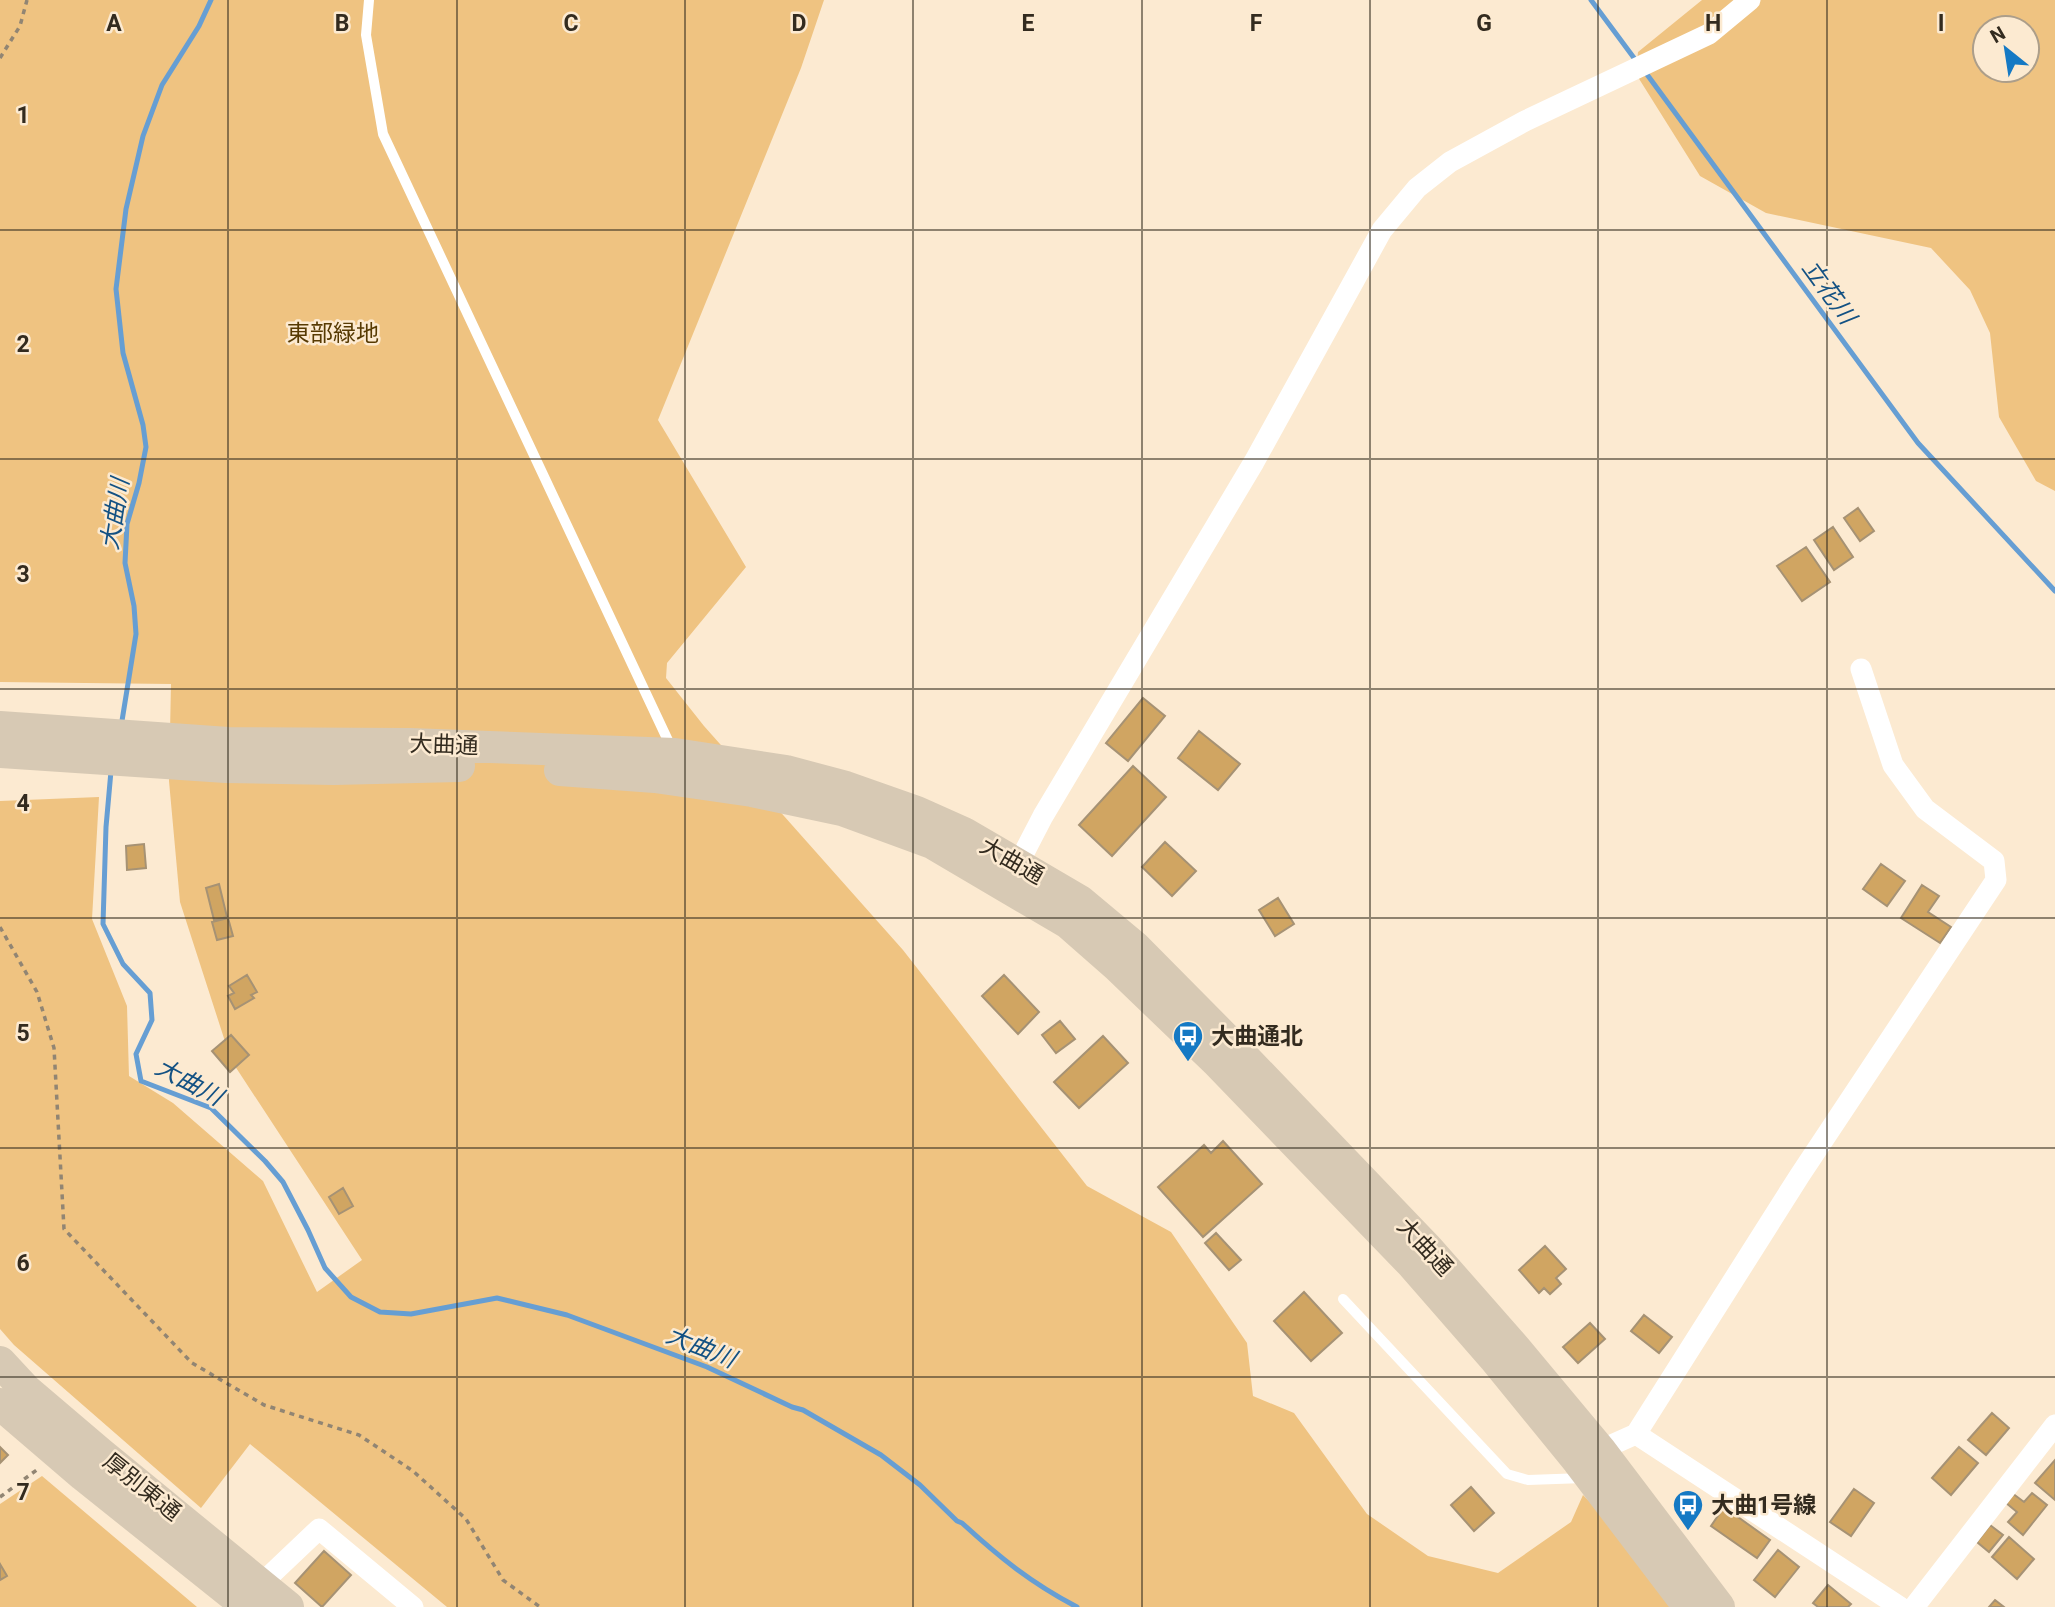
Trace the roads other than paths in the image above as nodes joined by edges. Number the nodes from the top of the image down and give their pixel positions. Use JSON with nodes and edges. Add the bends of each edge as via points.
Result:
{"nodes":[{"id":1,"x":369,"y":0,"type":"edge"},
{"id":2,"x":1751,"y":0,"type":"edge"},
{"id":3,"x":1861,"y":669,"type":"dead end"},
{"id":4,"x":0,"y":727,"type":"edge"},
{"id":5,"x":0,"y":752,"type":"edge"},
{"id":6,"x":675,"y":754,"type":"junction"},
{"id":7,"x":227,"y":755,"type":"junction"},
{"id":8,"x":1013,"y":875,"type":"junction"},
{"id":9,"x":1343,"y":1299,"type":"dead end"},
{"id":10,"x":0,"y":1362,"type":"edge"},
{"id":11,"x":0,"y":1404,"type":"edge"},
{"id":12,"x":2055,"y":1425,"type":"edge"},
{"id":13,"x":1636,"y":1434,"type":"junction"},
{"id":14,"x":1590,"y":1463,"type":"junction"},
{"id":15,"x":253,"y":1600,"type":"edge"},
{"id":16,"x":288,"y":1607,"type":"edge"},
{"id":17,"x":413,"y":1607,"type":"edge"},
{"id":18,"x":1689,"y":1607,"type":"edge"},
{"id":19,"x":1719,"y":1607,"type":"edge"},
{"id":20,"x":1900,"y":1607,"type":"edge"},
{"id":21,"x":1914,"y":1607,"type":"edge"}],
"edges":[{"from":1,"to":6,"type":"lane","via":[[366,35],[383,134]]},
{"from":2,"to":8,"type":"street","via":[[1709,34],[1525,121],[1450,162],[1417,188],[1382,230],[1254,463],[1043,816]]},
{"from":3,"to":13,"type":"street","via":[[1893,765],[1925,809],[1994,861],[1996,880],[1800,1175]]},
{"from":4,"to":7,"type":"street","name":"大曲通"},
{"from":5,"to":7,"type":"street","name":"大曲通"},
{"from":6,"to":7,"type":"street","name":"大曲通","via":[[410,744]]},
{"from":6,"to":8,"type":"street","name":"大曲通","via":[[786,771],[917,812],[964,833]]},
{"from":7,"to":8,"type":"street","name":"大曲通","via":[[334,769],[547,769],[655,777],[752,791],[842,810]]},
{"from":8,"to":14,"type":"street","name":"大曲通","via":[[1080,901],[1153,965],[1428,1249],[1515,1348]]},
{"from":9,"to":14,"type":"lane","via":[[1507,1474],[1528,1480]]},
{"from":10,"to":15,"type":"street","name":"厚別東通"},
{"from":11,"to":15,"type":"street","name":"厚別東通","via":[[58,1454]]},
{"from":12,"to":21,"type":"street"},
{"from":13,"to":14,"type":"street"},
{"from":13,"to":20,"type":"street"},
{"from":14,"to":18,"type":"street","name":"大曲通"},
{"from":14,"to":19,"type":"street","name":"大曲通"},
{"from":15,"to":16,"type":"street","name":"厚別東通"},
{"from":15,"to":17,"type":"street","via":[[319,1529]]}]}
